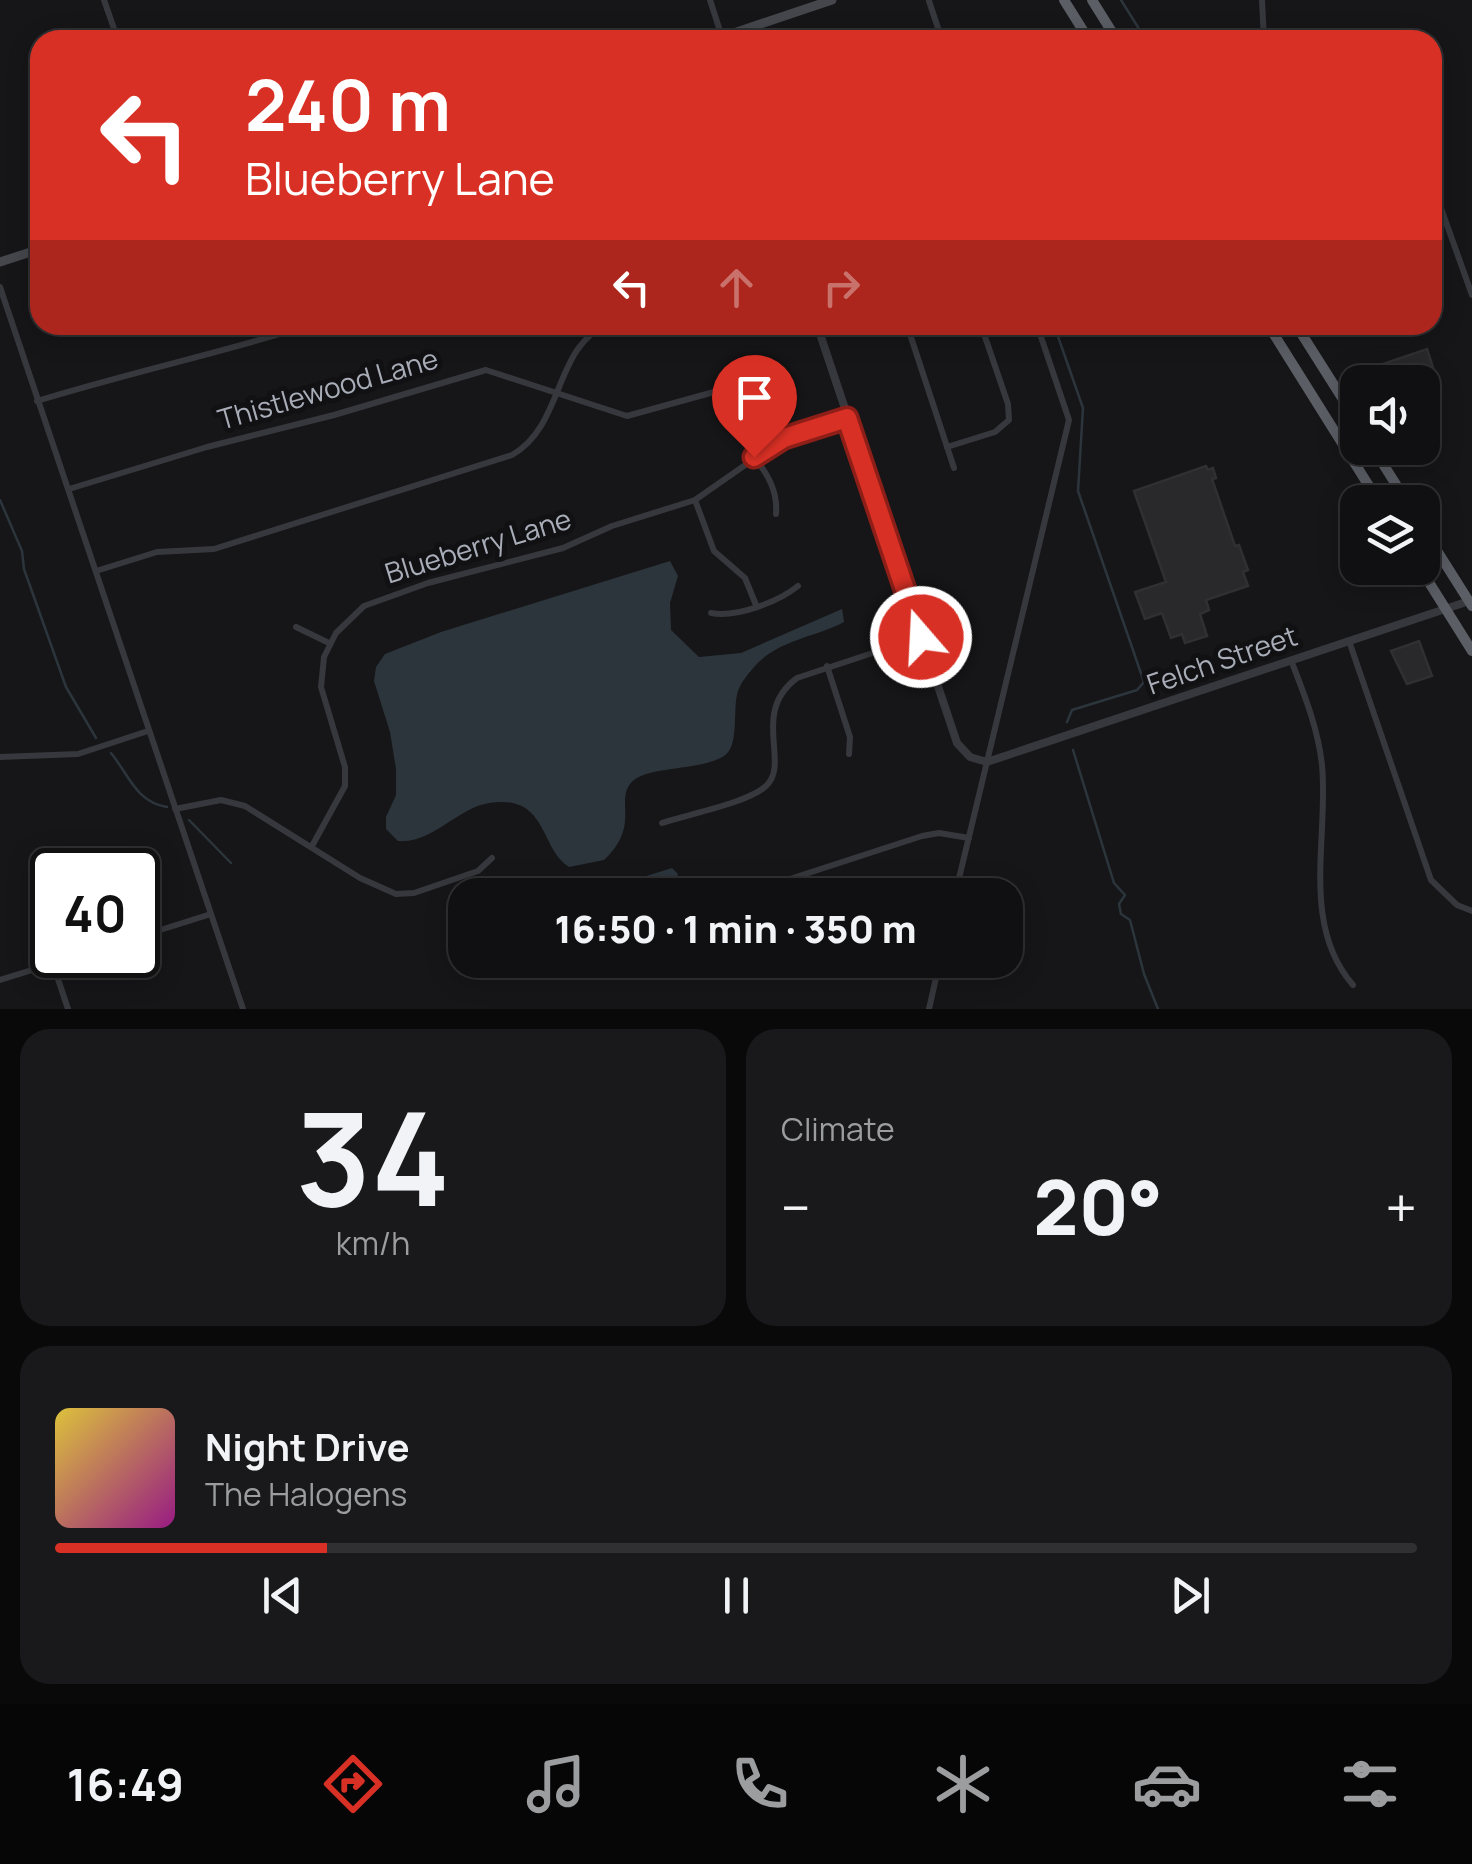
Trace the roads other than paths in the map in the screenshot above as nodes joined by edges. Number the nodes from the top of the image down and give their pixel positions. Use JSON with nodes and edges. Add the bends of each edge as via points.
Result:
{"nodes":[{"id":1,"x":104,"y":0,"type":"edge"},
{"id":2,"x":710,"y":0,"type":"edge"},
{"id":3,"x":832,"y":0,"type":"edge"},
{"id":4,"x":929,"y":0,"type":"edge"},
{"id":5,"x":1064,"y":0,"type":"edge"},
{"id":6,"x":1092,"y":0,"type":"edge"},
{"id":7,"x":1262,"y":0,"type":"edge"},
{"id":8,"x":114,"y":30,"type":"edge"},
{"id":9,"x":718,"y":30,"type":"edge"},
{"id":10,"x":746,"y":30,"type":"edge"},
{"id":11,"x":939,"y":30,"type":"edge"},
{"id":12,"x":1083,"y":30,"type":"edge"},
{"id":13,"x":1112,"y":30,"type":"edge"},
{"id":14,"x":1264,"y":30,"type":"edge"},
{"id":15,"x":1442,"y":212,"type":"edge"},
{"id":16,"x":30,"y":252,"type":"edge"},
{"id":17,"x":0,"y":262,"type":"edge"},
{"id":18,"x":0,"y":287,"type":"edge"},
{"id":19,"x":1472,"y":295,"type":"edge"},
{"id":20,"x":278,"y":335,"type":"edge"},
{"id":21,"x":592,"y":335,"type":"edge"},
{"id":22,"x":820,"y":335,"type":"edge"},
{"id":23,"x":910,"y":335,"type":"edge"},
{"id":24,"x":984,"y":335,"type":"edge"},
{"id":25,"x":1041,"y":335,"type":"edge"},
{"id":26,"x":1274,"y":335,"type":"edge"},
{"id":27,"x":1302,"y":335,"type":"edge"},
{"id":28,"x":714,"y":392,"type":"dead end"},
{"id":29,"x":558,"y":394,"type":"junction"},
{"id":30,"x":1340,"y":395,"type":"edge"},
{"id":31,"x":37,"y":401,"type":"junction"},
{"id":32,"x":847,"y":418,"type":"junction"},
{"id":33,"x":1340,"y":440,"type":"edge"},
{"id":34,"x":947,"y":447,"type":"junction"},
{"id":35,"x":754,"y":457,"type":"junction"},
{"id":36,"x":954,"y":468,"type":"dead end"},
{"id":37,"x":69,"y":489,"type":"junction"},
{"id":38,"x":695,"y":500,"type":"junction"},
{"id":39,"x":776,"y":514,"type":"dead end"},
{"id":40,"x":1440,"y":555,"type":"edge"},
{"id":41,"x":96,"y":571,"type":"junction"},
{"id":42,"x":1430,"y":585,"type":"edge"},
{"id":43,"x":798,"y":586,"type":"dead end"},
{"id":44,"x":1471,"y":602,"type":"edge"},
{"id":45,"x":756,"y":605,"type":"junction"},
{"id":46,"x":1445,"y":609,"type":"junction"},
{"id":47,"x":711,"y":613,"type":"dead end"},
{"id":48,"x":296,"y":627,"type":"dead end"},
{"id":49,"x":921,"y":637,"type":"junction"},
{"id":50,"x":1349,"y":641,"type":"junction"},
{"id":51,"x":329,"y":643,"type":"junction"},
{"id":52,"x":1472,"y":651,"type":"edge"},
{"id":53,"x":1291,"y":660,"type":"junction"},
{"id":54,"x":827,"y":666,"type":"junction"},
{"id":55,"x":148,"y":732,"type":"junction"},
{"id":56,"x":849,"y":754,"type":"dead end"},
{"id":57,"x":0,"y":757,"type":"edge"},
{"id":58,"x":986,"y":762,"type":"junction"},
{"id":59,"x":175,"y":809,"type":"junction"},
{"id":60,"x":662,"y":822,"type":"dead end"},
{"id":61,"x":968,"y":838,"type":"junction"},
{"id":62,"x":312,"y":846,"type":"junction"},
{"id":63,"x":492,"y":858,"type":"dead end"},
{"id":64,"x":793,"y":878,"type":"edge"},
{"id":65,"x":959,"y":878,"type":"edge"},
{"id":66,"x":1472,"y":911,"type":"edge"},
{"id":67,"x":211,"y":914,"type":"junction"},
{"id":68,"x":160,"y":930,"type":"edge"},
{"id":69,"x":30,"y":971,"type":"edge"},
{"id":70,"x":58,"y":978,"type":"edge"},
{"id":71,"x":936,"y":978,"type":"edge"},
{"id":72,"x":0,"y":980,"type":"edge"},
{"id":73,"x":1353,"y":985,"type":"dead end"},
{"id":74,"x":68,"y":1009,"type":"edge"},
{"id":75,"x":242,"y":1009,"type":"edge"},
{"id":76,"x":928,"y":1009,"type":"edge"}],
"edges":[{"from":1,"to":8,"type":"street"},
{"from":2,"to":9,"type":"street"},
{"from":3,"to":10,"type":"main road"},
{"from":4,"to":11,"type":"street"},
{"from":5,"to":12,"type":"highway"},
{"from":6,"to":13,"type":"highway"},
{"from":7,"to":14,"type":"street"},
{"from":15,"to":19,"type":"street"},
{"from":16,"to":17,"type":"main road"},
{"from":18,"to":31,"type":"street"},
{"from":20,"to":31,"type":"street"},
{"from":21,"to":29,"type":"street","via":[[577,350]]},
{"from":22,"to":32,"type":"street"},
{"from":23,"to":34,"type":"street"},
{"from":24,"to":34,"type":"street","via":[[1009,420],[995,432]]},
{"from":25,"to":58,"type":"street","via":[[1069,420]]},
{"from":26,"to":33,"type":"highway"},
{"from":27,"to":30,"type":"highway"},
{"from":28,"to":29,"type":"street","name":"Thistlewood Lane","via":[[627,416]]},
{"from":29,"to":37,"type":"street","name":"Thistlewood Lane","via":[[486,370],[465,374]]},
{"from":29,"to":41,"type":"street","via":[[527,447],[494,462],[214,549],[157,552]]},
{"from":31,"to":37,"type":"street"},
{"from":32,"to":35,"type":"street","name":"Blueberry Lane","via":[[784,438]]},
{"from":32,"to":49,"type":"street"},
{"from":34,"to":36,"type":"street"},
{"from":35,"to":38,"type":"street","name":"Blueberry Lane"},
{"from":35,"to":39,"type":"street","via":[[766,472]]},
{"from":37,"to":41,"type":"street"},
{"from":38,"to":45,"type":"street","via":[[714,551],[745,578]]},
{"from":38,"to":51,"type":"street","name":"Blueberry Lane","via":[[563,548],[373,601]]},
{"from":40,"to":44,"type":"highway"},
{"from":41,"to":55,"type":"street"},
{"from":42,"to":46,"type":"highway"},
{"from":43,"to":45,"type":"street"},
{"from":44,"to":46,"type":"street","name":"Felch Street"},
{"from":45,"to":47,"type":"street","via":[[724,616]]},
{"from":46,"to":50,"type":"street","name":"Felch Street"},
{"from":46,"to":52,"type":"highway"},
{"from":48,"to":51,"type":"street"},
{"from":49,"to":54,"type":"street"},
{"from":49,"to":58,"type":"street","via":[[957,743]]},
{"from":50,"to":53,"type":"street","name":"Felch Street"},
{"from":50,"to":66,"type":"street","via":[[1432,880]]},
{"from":51,"to":62,"type":"street","via":[[321,687],[346,786]]},
{"from":53,"to":58,"type":"street","name":"Felch Street"},
{"from":53,"to":73,"type":"street","via":[[1322,762],[1320,898],[1342,973]]},
{"from":54,"to":56,"type":"street","via":[[850,737]]},
{"from":54,"to":60,"type":"street","via":[[797,678],[779,698],[772,718],[774,772],[764,788]]},
{"from":55,"to":57,"type":"street","via":[[78,754]]},
{"from":55,"to":59,"type":"street"},
{"from":58,"to":61,"type":"street"},
{"from":59,"to":62,"type":"street","via":[[221,800],[244,806]]},
{"from":59,"to":67,"type":"street"},
{"from":61,"to":64,"type":"street","via":[[922,836]]},
{"from":61,"to":65,"type":"street"},
{"from":62,"to":63,"type":"street","via":[[396,894],[478,871]]},
{"from":67,"to":68,"type":"street"},
{"from":67,"to":75,"type":"street"},
{"from":69,"to":72,"type":"street"},
{"from":70,"to":74,"type":"street"},
{"from":71,"to":76,"type":"street"}]}
